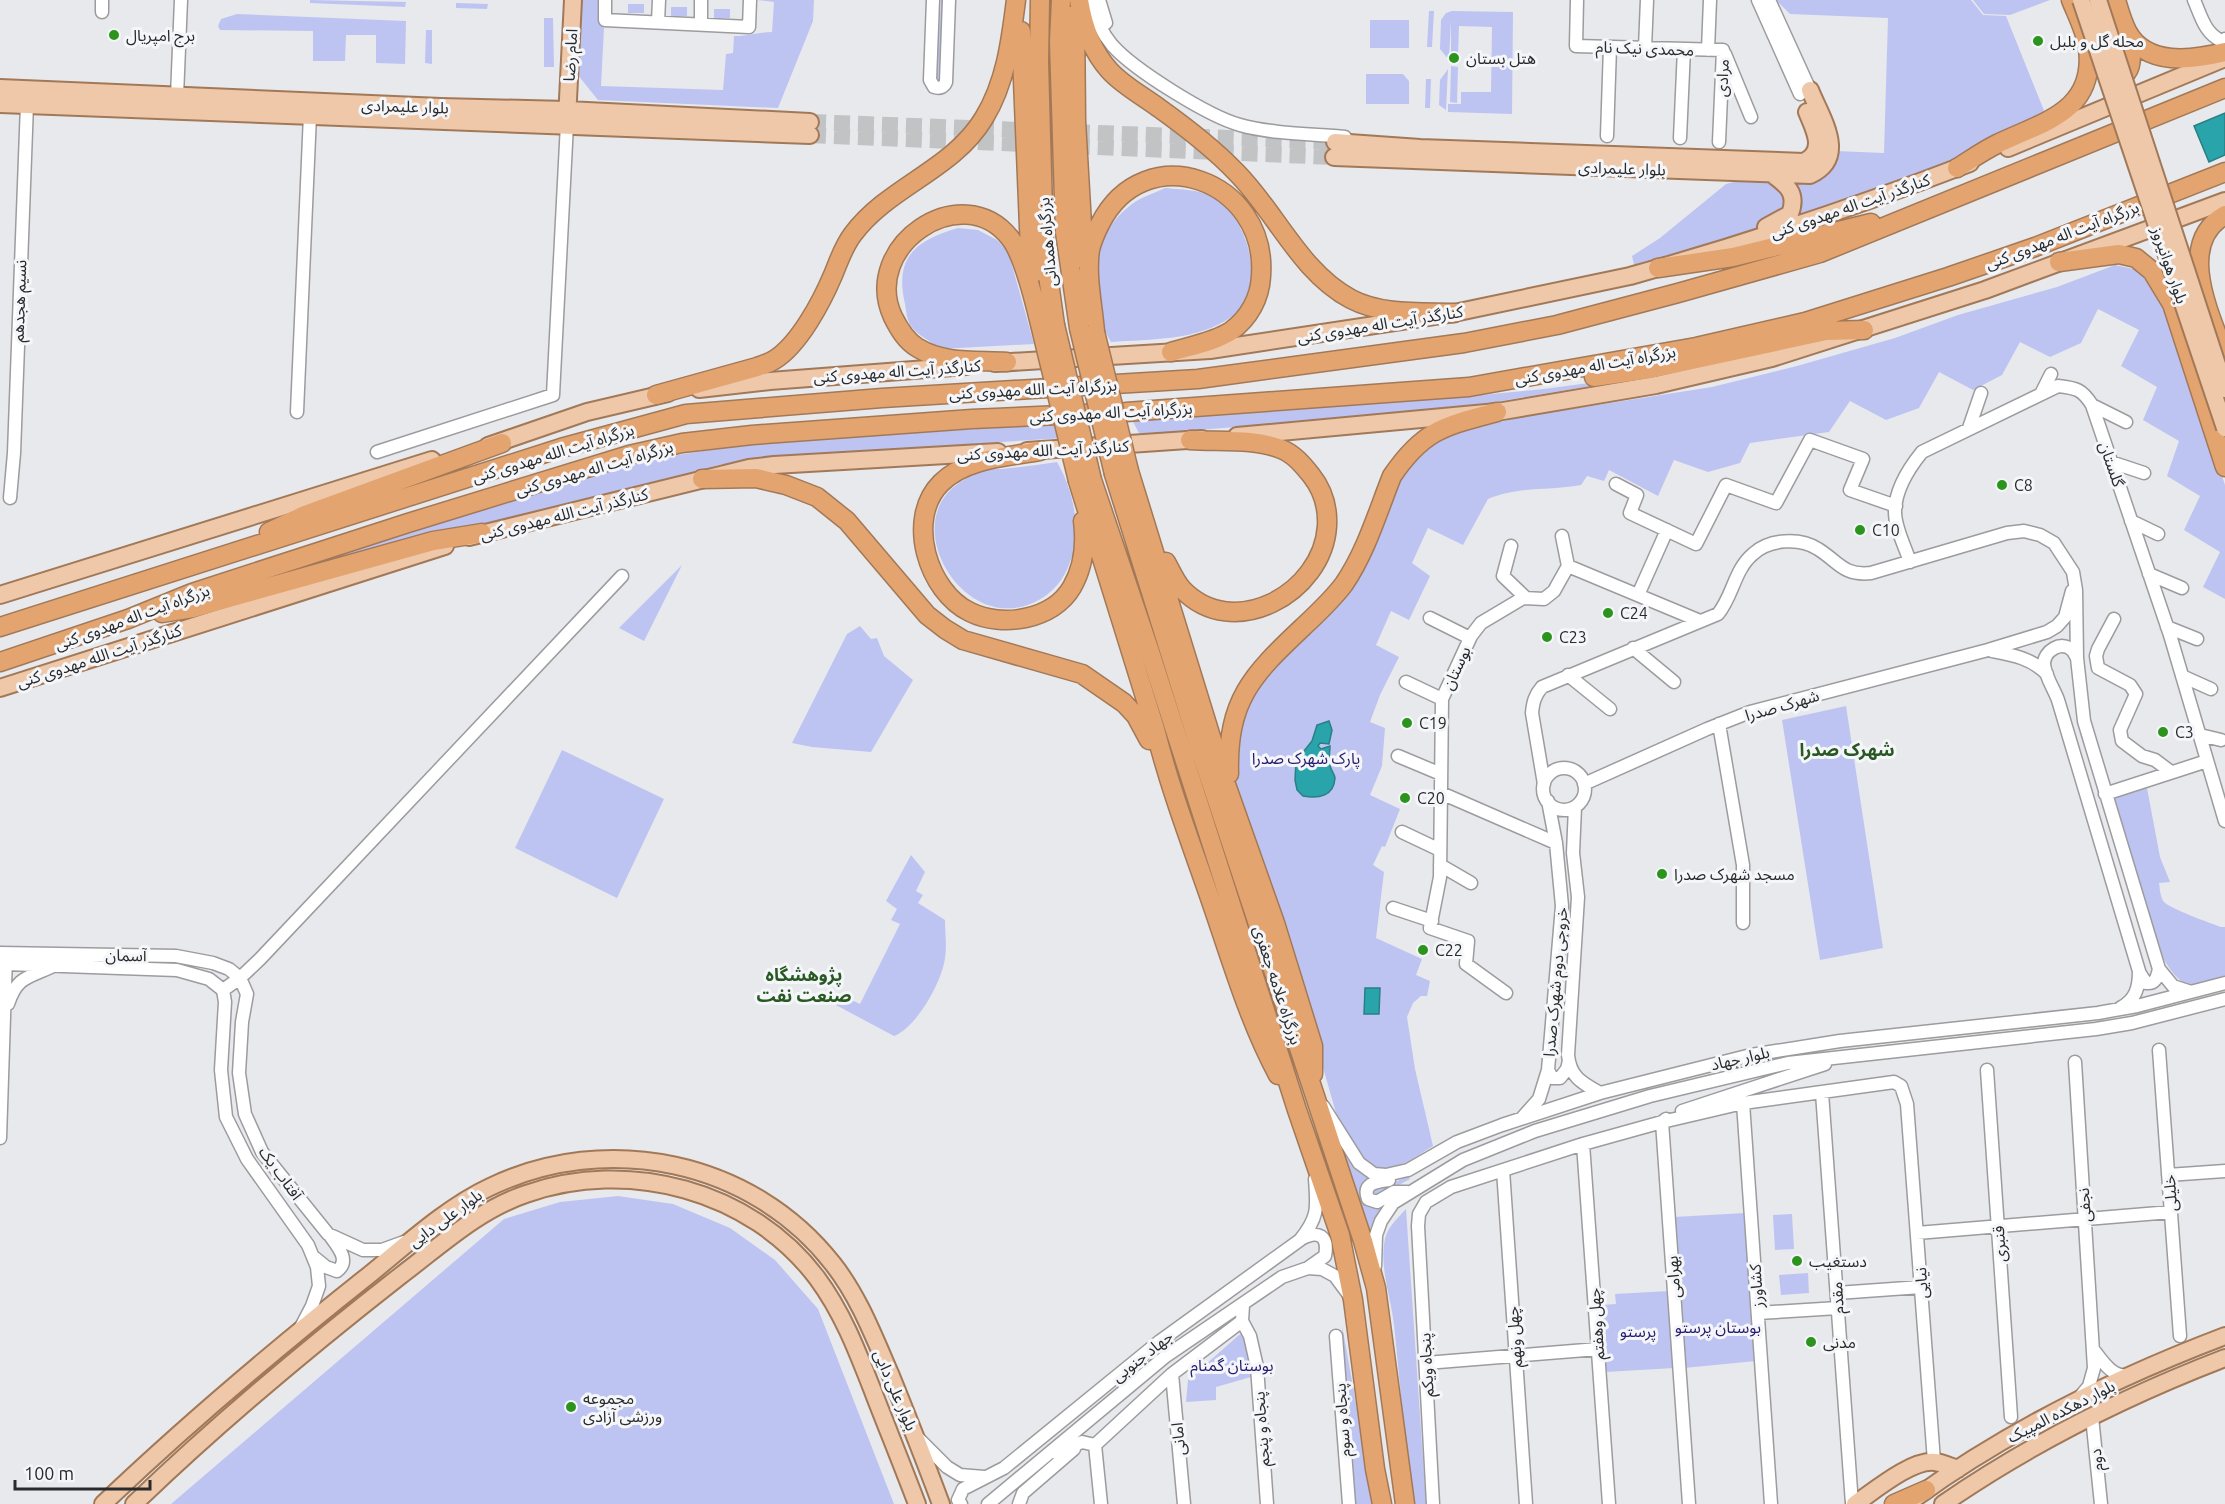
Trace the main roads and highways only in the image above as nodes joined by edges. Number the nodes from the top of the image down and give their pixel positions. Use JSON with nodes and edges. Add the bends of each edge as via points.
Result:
{"nodes":[{"id":1,"x":573,"y":0,"type":"edge"},
{"id":2,"x":1016,"y":0,"type":"edge"},
{"id":3,"x":1022,"y":0,"type":"edge"},
{"id":4,"x":1040,"y":0,"type":"edge"},
{"id":5,"x":1061,"y":0,"type":"edge"},
{"id":6,"x":1077,"y":0,"type":"edge"},
{"id":7,"x":2071,"y":0,"type":"edge"},
{"id":8,"x":2080,"y":0,"type":"edge"},
{"id":9,"x":2098,"y":0,"type":"edge"},
{"id":10,"x":2116,"y":0,"type":"edge"},
{"id":11,"x":2127,"y":32,"type":"junction"},
{"id":12,"x":2224,"y":44,"type":"edge"},
{"id":13,"x":2088,"y":46,"type":"junction"},
{"id":14,"x":2225,"y":58,"type":"edge"},
{"id":15,"x":0,"y":88,"type":"edge"},
{"id":16,"x":2225,"y":88,"type":"edge"},
{"id":17,"x":0,"y":104,"type":"edge"},
{"id":18,"x":567,"y":117,"type":"junction"},
{"id":19,"x":810,"y":129,"type":"tunnel mouth"},
{"id":20,"x":1957,"y":168,"type":"junction"},
{"id":21,"x":2225,"y":172,"type":"edge"},
{"id":22,"x":1772,"y":174,"type":"junction"},
{"id":23,"x":2225,"y":201,"type":"edge"},
{"id":24,"x":2225,"y":215,"type":"edge"},
{"id":25,"x":1908,"y":216,"type":"junction"},
{"id":26,"x":1721,"y":249,"type":"junction"},
{"id":27,"x":2059,"y":262,"type":"junction"},
{"id":28,"x":1658,"y":268,"type":"junction"},
{"id":29,"x":1032,"y":293,"type":"junction"},
{"id":30,"x":2206,"y":303,"type":"junction"},
{"id":31,"x":2172,"y":304,"type":"junction"},
{"id":32,"x":1454,"y":313,"type":"junction"},
{"id":33,"x":1048,"y":324,"type":"junction"},
{"id":34,"x":1087,"y":330,"type":"junction"},
{"id":35,"x":1864,"y":330,"type":"junction"},
{"id":36,"x":1171,"y":352,"type":"junction"},
{"id":37,"x":2225,"y":355,"type":"edge"},
{"id":38,"x":1007,"y":362,"type":"junction"},
{"id":39,"x":1126,"y":383,"type":"joint"},
{"id":40,"x":1470,"y":387,"type":"junction"},
{"id":41,"x":2225,"y":389,"type":"edge"},
{"id":42,"x":656,"y":395,"type":"junction"},
{"id":43,"x":1497,"y":412,"type":"junction"},
{"id":44,"x":2225,"y":429,"type":"edge"},
{"id":45,"x":1190,"y":440,"type":"junction"},
{"id":46,"x":502,"y":442,"type":"junction"},
{"id":47,"x":1040,"y":451,"type":"junction"},
{"id":48,"x":2225,"y":467,"type":"edge"},
{"id":49,"x":1122,"y":472,"type":"junction"},
{"id":50,"x":702,"y":479,"type":"junction"},
{"id":51,"x":1085,"y":481,"type":"junction"},
{"id":52,"x":1140,"y":504,"type":"junction"},
{"id":53,"x":482,"y":533,"type":"junction"},
{"id":54,"x":198,"y":564,"type":"junction"},
{"id":55,"x":0,"y":595,"type":"edge"},
{"id":56,"x":128,"y":619,"type":"junction"},
{"id":57,"x":0,"y":627,"type":"edge"},
{"id":58,"x":43,"y":649,"type":"junction"},
{"id":59,"x":0,"y":662,"type":"edge"},
{"id":60,"x":0,"y":670,"type":"edge"},
{"id":61,"x":0,"y":688,"type":"edge"},
{"id":62,"x":1164,"y":767,"type":"junction"},
{"id":63,"x":1234,"y":805,"type":"junction"},
{"id":64,"x":1313,"y":1090,"type":"junction"},
{"id":65,"x":1297,"y":1110,"type":"junction"},
{"id":66,"x":2225,"y":1336,"type":"edge"},
{"id":67,"x":2225,"y":1358,"type":"edge"},
{"id":68,"x":1959,"y":1469,"type":"junction"},
{"id":69,"x":1926,"y":1490,"type":"junction"},
{"id":70,"x":103,"y":1504,"type":"edge"},
{"id":71,"x":134,"y":1504,"type":"edge"},
{"id":72,"x":917,"y":1504,"type":"edge"},
{"id":73,"x":941,"y":1504,"type":"edge"},
{"id":74,"x":1382,"y":1504,"type":"edge"},
{"id":75,"x":1405,"y":1504,"type":"edge"},
{"id":76,"x":1854,"y":1504,"type":"edge"},
{"id":77,"x":1894,"y":1504,"type":"edge"},
{"id":78,"x":1907,"y":1504,"type":"edge"},
{"id":79,"x":1943,"y":1504,"type":"edge"}],
"edges":[{"from":1,"to":18,"type":"main road","name":"امام رضا"},
{"from":2,"to":42,"type":"highway","via":[[1006,66],[985,117],[947,159],[886,200],[860,225],[842,252],[815,309],[784,353],[757,367]]},
{"from":3,"to":29,"type":"highway","via":[[1020,50]]},
{"from":4,"to":33,"type":"highway","name":"بزرگراه همدانی"},
{"from":5,"to":34,"type":"highway","name":"بزرگراه همدانی","via":[[1065,232]]},
{"from":6,"to":32,"type":"highway","via":[[1094,51],[1110,72],[1190,130],[1237,172],[1327,285],[1373,307]]},
{"from":6,"to":34,"type":"highway","via":[[1076,121]]},
{"from":7,"to":13,"type":"highway"},
{"from":8,"to":44,"type":"main road","name":"بلوار هوانیروز","bridge":true},
{"from":9,"to":41,"type":"main road","name":"بلوار هوانیروز","bridge":true},
{"from":10,"to":11,"type":"highway"},
{"from":11,"to":12,"type":"highway","via":[[2145,49],[2172,59],[2195,60]]},
{"from":11,"to":13,"type":"highway","via":[[2132,62],[2121,75],[2106,74]]},
{"from":13,"to":20,"type":"highway","via":[[2086,79],[2081,93],[2065,112]]},
{"from":14,"to":20,"type":"main road","name":"کنارگذر آیت اله مهدوی کنی"},
{"from":15,"to":18,"type":"main road","name":"بلوار علیمرادی","via":[[441,107]]},
{"from":16,"to":25,"type":"highway","name":"بزرگراه آیت اله مهدوی کنی"},
{"from":17,"to":18,"type":"main road","name":"بلوار علیمرادی","via":[[310,115]]},
{"from":18,"to":19,"type":"main road","name":"بلوار علیمرادی"},
{"from":20,"to":26,"type":"main road","name":"کنارگذر آیت اله مهدوی کنی","via":[[1824,217]]},
{"from":21,"to":40,"type":"highway","name":"بزرگراه آیت اله مهدوی کنی","via":[[2034,247],[1805,322],[1696,348]]},
{"from":22,"to":22,"type":"main road","name":"بلوار علیمرادی","via":[[1810,175],[1824,166],[1831,152],[1830,139],[1805,92],[1817,152],[1804,162],[1335,150]]},
{"from":22,"to":26,"type":"main road","via":[[1792,191],[1790,214]]},
{"from":23,"to":27,"type":"main road"},
{"from":24,"to":30,"type":"highway","via":[[2209,228],[2199,249]]},
{"from":25,"to":28,"type":"highway","via":[[1733,257]]},
{"from":25,"to":39,"type":"highway","name":"بزرگراه آیت اله مهدوی کنی","via":[[1820,253],[1557,325],[1379,356],[1198,380]]},
{"from":26,"to":28,"type":"main road","name":"کنارگذر آیت اله مهدوی کنی"},
{"from":27,"to":31,"type":"highway","via":[[2112,254],[2136,258],[2152,271]]},
{"from":27,"to":35,"type":"main road"},
{"from":28,"to":32,"type":"main road","name":"کنارگذر آیت اله مهدوی کنی"},
{"from":29,"to":33,"type":"highway"},
{"from":29,"to":38,"type":"highway","via":[[1012,240],[1000,227],[977,216],[945,218],[918,228],[904,241],[889,267],[886,294],[890,310],[908,341],[943,359]]},
{"from":30,"to":31,"type":"highway","via":[[2193,266],[2184,258],[2172,261],[2166,271]]},
{"from":30,"to":37,"type":"highway"},
{"from":31,"to":48,"type":"highway"},
{"from":32,"to":36,"type":"main road","name":"کنارگذر آیت اله مهدوی کنی"},
{"from":33,"to":51,"type":"highway","bridge":true},
{"from":34,"to":36,"type":"highway","via":[[1090,249],[1104,216],[1119,197],[1148,181],[1165,177],[1197,179],[1227,193],[1246,215],[1259,247],[1261,281],[1257,299],[1231,330]]},
{"from":34,"to":49,"type":"highway","bridge":true},
{"from":35,"to":40,"type":"highway","via":[[1826,331],[1580,380]]},
{"from":35,"to":43,"type":"main road","via":[[1706,374]]},
{"from":36,"to":38,"type":"main road","name":"کنارگذر آیت اله مهدوی کنی"},
{"from":38,"to":42,"type":"main road","name":"کنارگذر آیت اله مهدوی کنی","via":[[770,381]]},
{"from":39,"to":54,"type":"highway","name":"بزرگراه آیت الله مهدوی کنی","via":[[686,414],[561,448]]},
{"from":40,"to":56,"type":"highway","name":"بزرگراه آیت اله مهدوی کنی","via":[[752,435],[682,443],[618,458],[430,516],[192,593]]},
{"from":42,"to":46,"type":"main road","name":"کنارگذر آیت اله مهدوی کنی","via":[[587,412]]},
{"from":43,"to":45,"type":"main road"},
{"from":43,"to":63,"type":"highway","via":[[1442,429],[1415,447],[1392,476],[1344,584],[1251,682],[1238,704],[1227,752]]},
{"from":45,"to":47,"type":"main road","name":"کنارگذر آیت الله مهدوی کنی"},
{"from":45,"to":52,"type":"highway","via":[[1262,444],[1281,449],[1298,460],[1319,485],[1326,508],[1324,546],[1312,570],[1296,589],[1270,604],[1236,611],[1208,606],[1190,596],[1174,578]]},
{"from":46,"to":54,"type":"highway","via":[[305,515]]},
{"from":46,"to":55,"type":"main road","via":[[449,454]]},
{"from":47,"to":50,"type":"main road","name":"کنارگذر آیت الله مهدوی کنی","via":[[774,465]]},
{"from":47,"to":51,"type":"highway","via":[[977,462],[941,483],[931,498],[923,530],[927,557],[935,577],[955,603],[970,613],[1004,621],[1019,620],[1039,614],[1071,589],[1084,551]]},
{"from":49,"to":52,"type":"highway"},
{"from":49,"to":64,"type":"highway","name":"بزرگراه علامه جعفری","via":[[1200,749]]},
{"from":50,"to":53,"type":"main road","name":"کنارگذر آیت الله مهدوی کنی"},
{"from":50,"to":62,"type":"highway","via":[[756,478],[817,497],[847,521],[927,615],[945,630],[963,640],[1082,674],[1124,702]]},
{"from":51,"to":62,"type":"highway"},
{"from":51,"to":65,"type":"highway","name":"بزرگراه علامه جعفری","via":[[1149,649]]},
{"from":52,"to":63,"type":"highway"},
{"from":53,"to":56,"type":"highway","via":[[433,541],[193,608]]},
{"from":53,"to":61,"type":"main road","name":"کنارگذر آیت الله مهدوی کنی"},
{"from":54,"to":57,"type":"highway","name":"بزرگراه آیت الله مهدوی کنی"},
{"from":56,"to":58,"type":"highway","name":"بزرگراه آیت اله مهدوی کنی"},
{"from":58,"to":59,"type":"highway","name":"بزرگراه آیت اله مهدوی کنی"},
{"from":58,"to":60,"type":"highway"},
{"from":62,"to":65,"type":"highway","via":[[1263,1046]]},
{"from":63,"to":64,"type":"highway","via":[[1313,1046]]},
{"from":64,"to":75,"type":"highway","name":"بزرگراه علامه جعفری","via":[[1376,1288]]},
{"from":65,"to":74,"type":"highway","name":"بزرگراه علامه جعفری","via":[[1340,1235]]},
{"from":66,"to":68,"type":"main road","name":"بلوار دهکده المپیک","via":[[2069,1406]]},
{"from":67,"to":79,"type":"main road","name":"بلوار دهکده المپیک","via":[[2092,1417],[2020,1455]]},
{"from":68,"to":69,"type":"main road","name":"بلوار دهکده المپیک"},
{"from":68,"to":76,"type":"main road","via":[[1934,1461],[1908,1469]]},
{"from":69,"to":77,"type":"highway"},
{"from":69,"to":78,"type":"main road","name":"بلوار دهکده المپیک"},
{"from":70,"to":73,"type":"main road","name":"بلوار علی دایی","via":[[220,1396],[458,1205],[518,1174],[583,1159],[622,1158],[668,1162],[740,1188],[801,1230],[832,1263],[856,1299]]},
{"from":71,"to":72,"type":"main road","name":"بلوار علی دایی","via":[[234,1412],[353,1312],[470,1222],[497,1206],[543,1189],[585,1180],[622,1179],[663,1183],[730,1207],[764,1227],[815,1276],[838,1309],[856,1346]]}]}
